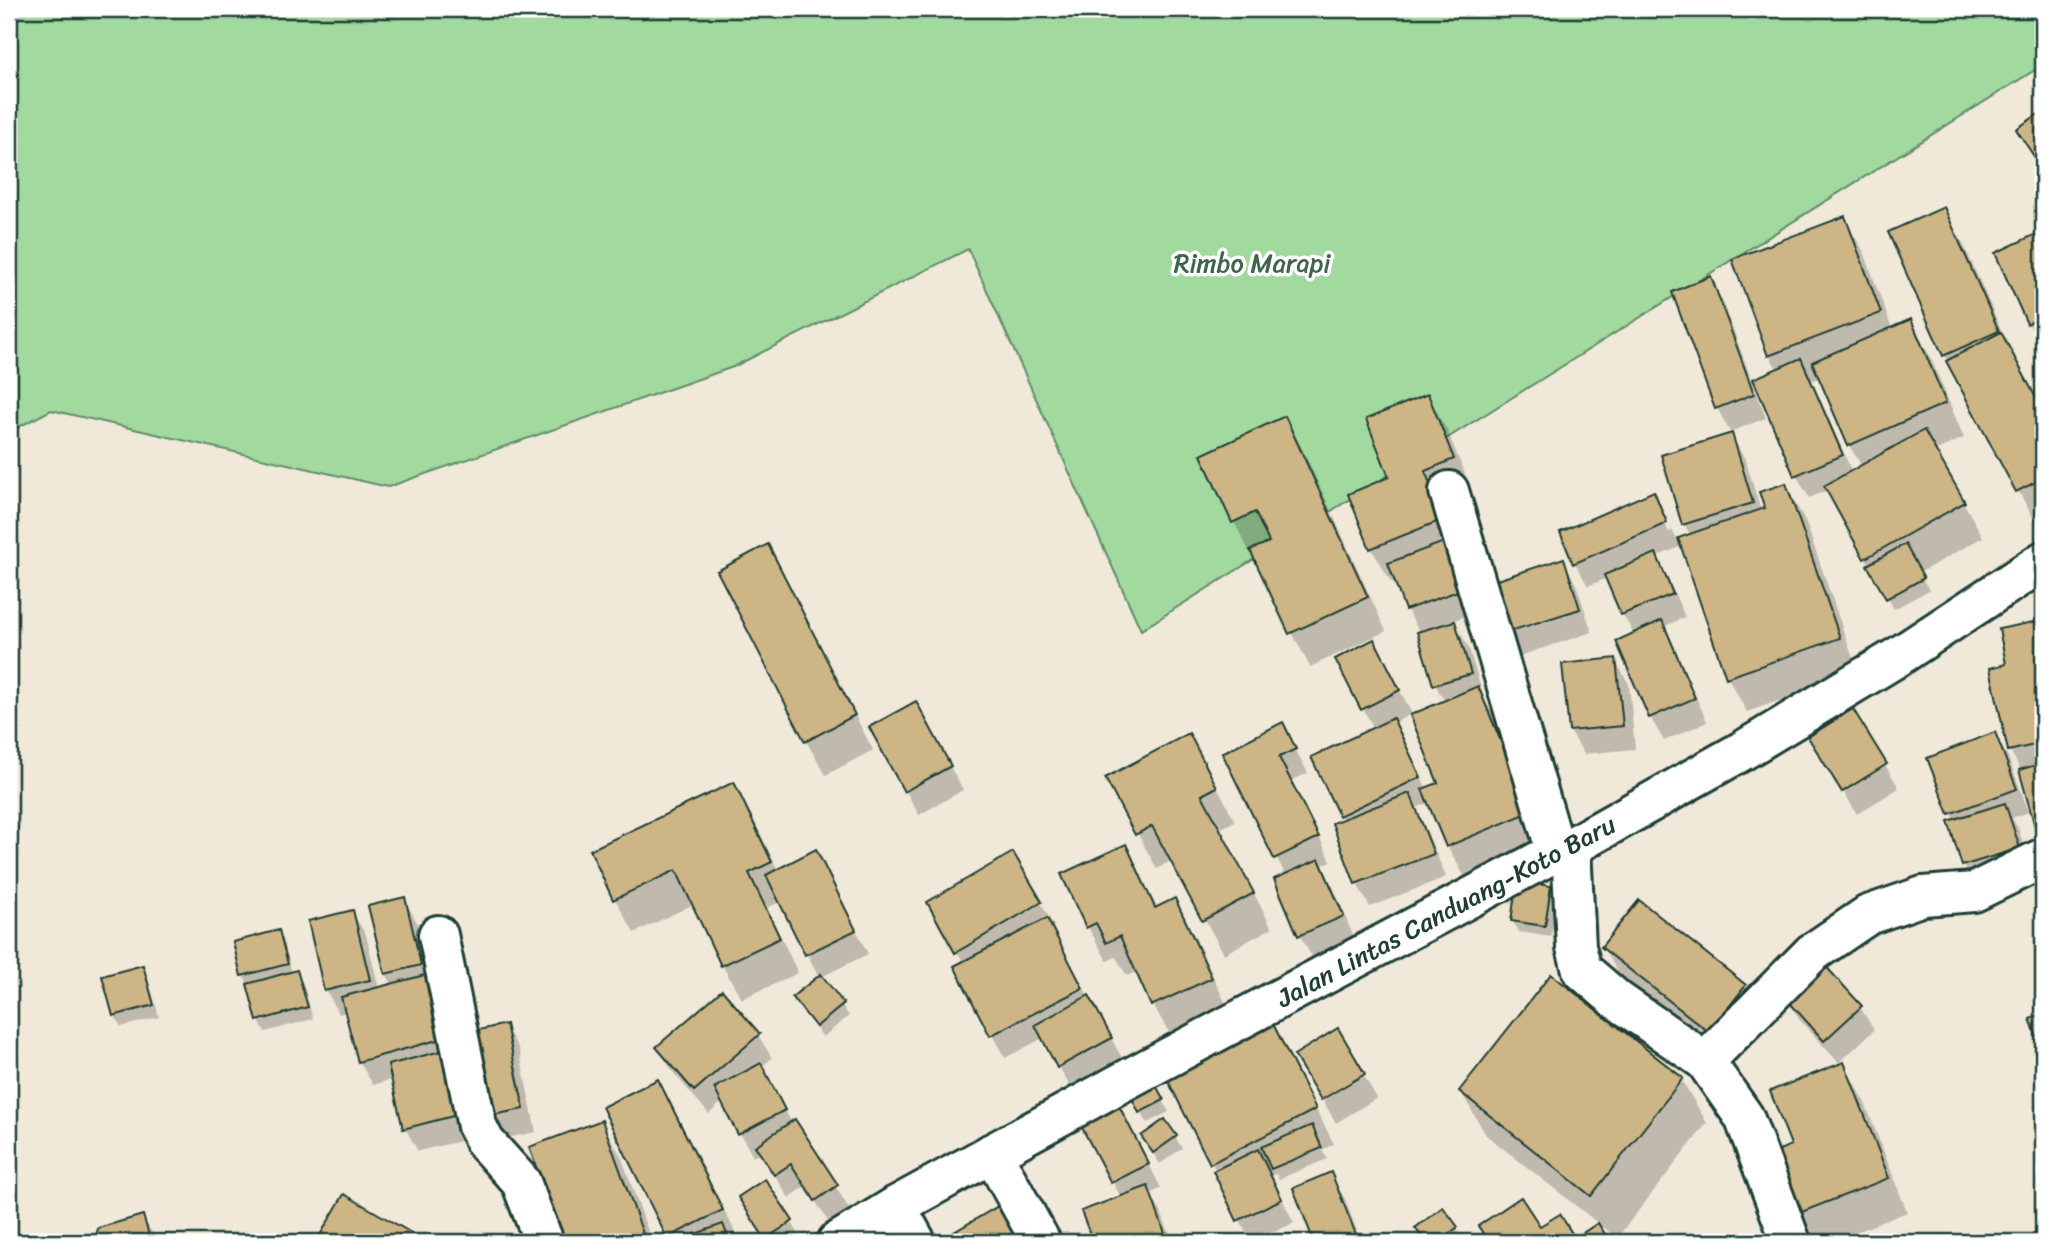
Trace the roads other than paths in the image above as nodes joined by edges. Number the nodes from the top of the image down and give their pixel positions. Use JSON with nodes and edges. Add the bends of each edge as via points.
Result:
{"nodes":[{"id":1,"x":1449,"y":491,"type":"dead end"},
{"id":2,"x":2043,"y":561,"type":"edge"},
{"id":3,"x":1563,"y":850,"type":"junction"},
{"id":4,"x":2043,"y":858,"type":"edge"},
{"id":5,"x":438,"y":935,"type":"dead end"},
{"id":6,"x":1704,"y":1061,"type":"junction"},
{"id":7,"x":992,"y":1153,"type":"junction"},
{"id":8,"x":896,"y":1206,"type":"junction"},
{"id":9,"x":544,"y":1242,"type":"edge"},
{"id":10,"x":837,"y":1242,"type":"edge"},
{"id":11,"x":916,"y":1242,"type":"edge"},
{"id":12,"x":1041,"y":1242,"type":"edge"},
{"id":13,"x":1791,"y":1242,"type":"edge"}],
"edges":[{"from":1,"to":3,"type":"street"},
{"from":2,"to":3,"type":"street","name":"Jalan Lintas Canduang-Koto Baru","via":[[1877,670]]},
{"from":3,"to":6,"type":"street","via":[[1582,970]]},
{"from":3,"to":7,"type":"street","name":"Jalan Lintas Canduang-Koto Baru"},
{"from":4,"to":6,"type":"street","via":[[1974,892],[1923,896],[1868,915],[1812,953]]},
{"from":5,"to":9,"type":"street","via":[[477,1126],[485,1142],[521,1182]]},
{"from":6,"to":13,"type":"street","via":[[1744,1117]]},
{"from":7,"to":8,"type":"street","name":"Jalan Lintas Canduang-Koto Baru"},
{"from":7,"to":12,"type":"street"},
{"from":8,"to":10,"type":"street","name":"Jalan Lintas Canduang-Koto Baru"},
{"from":8,"to":11,"type":"street"}]}
